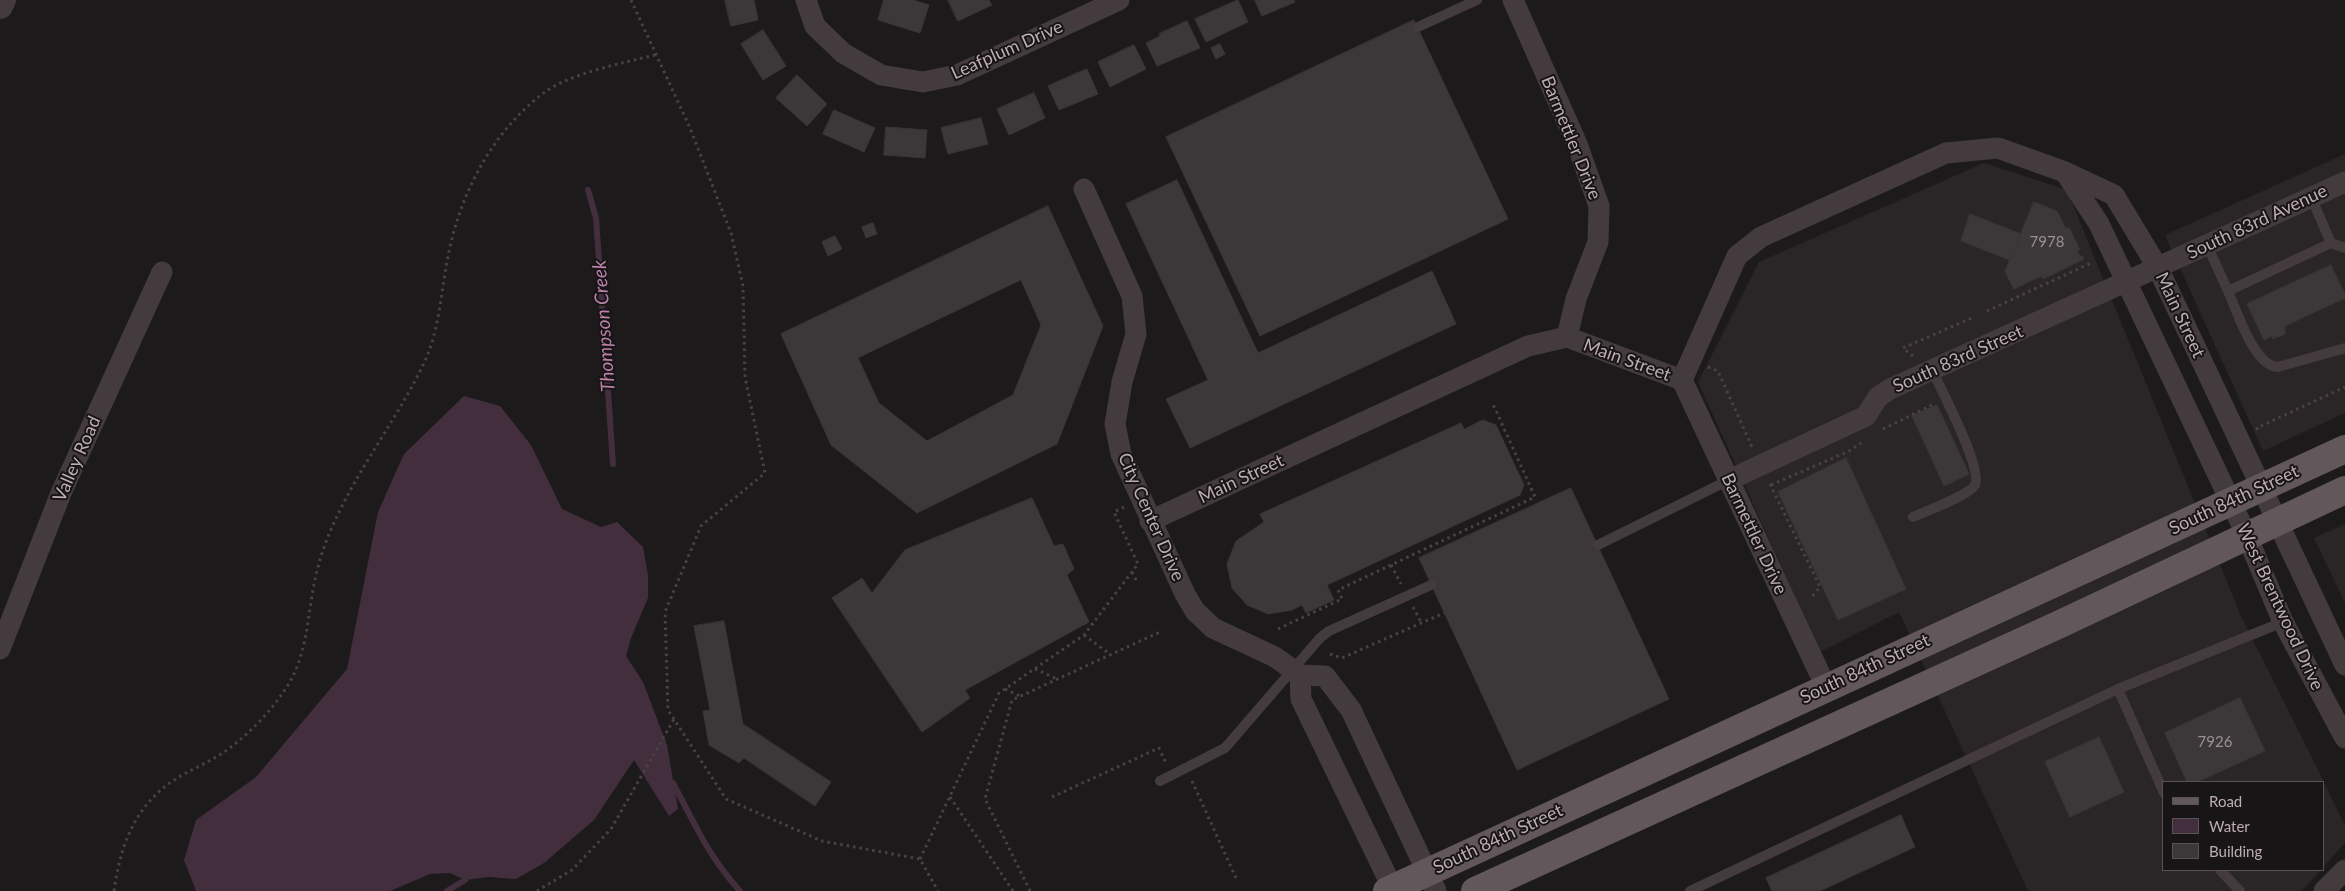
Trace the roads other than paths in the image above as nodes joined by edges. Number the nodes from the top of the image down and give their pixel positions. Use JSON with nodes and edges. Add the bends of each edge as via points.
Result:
{"nodes":[{"id":1,"x":3,"y":0,"type":"edge"},
{"id":2,"x":806,"y":0,"type":"edge"},
{"id":3,"x":1119,"y":0,"type":"edge"},
{"id":4,"x":1477,"y":0,"type":"edge"},
{"id":5,"x":1513,"y":0,"type":"edge"},
{"id":6,"x":0,"y":6,"type":"edge"},
{"id":7,"x":1418,"y":28,"type":"dead end"},
{"id":8,"x":2064,"y":172,"type":"junction"},
{"id":9,"x":2345,"y":182,"type":"edge"},
{"id":10,"x":1084,"y":189,"type":"dead end"},
{"id":11,"x":2311,"y":197,"type":"junction"},
{"id":12,"x":2331,"y":243,"type":"junction"},
{"id":13,"x":2207,"y":245,"type":"junction"},
{"id":14,"x":2345,"y":248,"type":"edge"},
{"id":15,"x":2158,"y":268,"type":"junction"},
{"id":16,"x":162,"y":272,"type":"dead end"},
{"id":17,"x":2127,"y":282,"type":"junction"},
{"id":18,"x":2228,"y":291,"type":"junction"},
{"id":19,"x":2060,"y":313,"type":"joint"},
{"id":20,"x":1567,"y":338,"type":"junction"},
{"id":21,"x":2345,"y":348,"type":"edge"},
{"id":22,"x":1932,"y":370,"type":"junction"},
{"id":23,"x":1682,"y":380,"type":"junction"},
{"id":24,"x":2345,"y":449,"type":"edge"},
{"id":25,"x":1729,"y":480,"type":"junction"},
{"id":26,"x":2262,"y":488,"type":"junction"},
{"id":27,"x":2345,"y":490,"type":"edge"},
{"id":28,"x":2230,"y":503,"type":"junction"},
{"id":29,"x":1913,"y":517,"type":"dead end"},
{"id":30,"x":1150,"y":521,"type":"junction"},
{"id":31,"x":2277,"y":522,"type":"junction"},
{"id":32,"x":2247,"y":536,"type":"junction"},
{"id":33,"x":1598,"y":545,"type":"dead end"},
{"id":34,"x":1431,"y":585,"type":"dead end"},
{"id":35,"x":2283,"y":622,"type":"junction"},
{"id":36,"x":0,"y":649,"type":"edge"},
{"id":37,"x":2345,"y":665,"type":"edge"},
{"id":38,"x":1296,"y":672,"type":"junction"},
{"id":39,"x":1826,"y":688,"type":"junction"},
{"id":40,"x":2118,"y":689,"type":"junction"},
{"id":41,"x":2345,"y":738,"type":"edge"},
{"id":42,"x":1160,"y":781,"type":"dead end"},
{"id":43,"x":2162,"y":788,"type":"edge"},
{"id":44,"x":2345,"y":870,"type":"edge"},
{"id":45,"x":2221,"y":871,"type":"edge"},
{"id":46,"x":1431,"y":882,"type":"edge"},
{"id":47,"x":1392,"y":890,"type":"edge"},
{"id":48,"x":1475,"y":891,"type":"edge"},
{"id":49,"x":1690,"y":891,"type":"edge"},
{"id":50,"x":2240,"y":891,"type":"edge"},
{"id":51,"x":2324,"y":891,"type":"edge"}],
"edges":[{"from":1,"to":6,"type":"street"},
{"from":2,"to":3,"type":"street","name":"Leafplum Drive","via":[[815,26],[843,53],[881,75],[923,82],[957,75]]},
{"from":4,"to":7,"type":"lane"},
{"from":5,"to":20,"type":"street","name":"Barmettler Drive","via":[[1577,144],[1599,206],[1598,242],[1576,299]]},
{"from":8,"to":15,"type":"street","name":"Main Street","via":[[2114,195]]},
{"from":8,"to":17,"type":"street","name":"Main Street","via":[[2098,224]]},
{"from":8,"to":23,"type":"street","name":"Main Street","via":[[1998,148],[1946,153],[1761,237],[1736,256]]},
{"from":9,"to":11,"type":"street","name":"South 83rd Avenue"},
{"from":10,"to":30,"type":"street","name":"City Center Drive","via":[[1132,296],[1136,334],[1122,382],[1115,424],[1122,454]]},
{"from":11,"to":12,"type":"lane"},
{"from":11,"to":13,"type":"street","name":"South 83rd Avenue"},
{"from":12,"to":14,"type":"lane"},
{"from":12,"to":18,"type":"lane"},
{"from":13,"to":15,"type":"street","name":"South 83rd Avenue"},
{"from":13,"to":18,"type":"lane"},
{"from":15,"to":17,"type":"street","name":"South 83rd Avenue"},
{"from":15,"to":26,"type":"street","name":"Main Street"},
{"from":16,"to":36,"type":"street","name":"Valley Road","via":[[61,493]]},
{"from":17,"to":19,"type":"street","name":"South 83rd Avenue"},
{"from":17,"to":28,"type":"street","name":"Main Street"},
{"from":18,"to":21,"type":"lane","via":[[2255,350],[2272,367]]},
{"from":19,"to":22,"type":"street","name":"South 83rd Street"},
{"from":20,"to":23,"type":"street","name":"Main Street"},
{"from":20,"to":30,"type":"street","name":"Main Street","via":[[1528,346]]},
{"from":22,"to":25,"type":"street","name":"South 83rd Street","via":[[1883,393],[1866,416]]},
{"from":22,"to":29,"type":"lane","via":[[1973,461],[1976,480],[1966,492]]},
{"from":23,"to":25,"type":"street","name":"Barmettler Drive"},
{"from":24,"to":26,"type":"main road","name":"South 84th Street"},
{"from":25,"to":33,"type":"lane"},
{"from":25,"to":39,"type":"street","name":"Barmettler Drive"},
{"from":26,"to":28,"type":"main road","name":"South 84th Street"},
{"from":26,"to":31,"type":"street","name":"West Brentwood Drive"},
{"from":27,"to":31,"type":"main road"},
{"from":28,"to":32,"type":"street","name":"West Brentwood Drive"},
{"from":28,"to":39,"type":"main road","name":"South 84th Street"},
{"from":30,"to":38,"type":"street","name":"City Center Drive","via":[[1190,602],[1204,621],[1275,657]]},
{"from":31,"to":32,"type":"main road"},
{"from":31,"to":37,"type":"street","name":"West Brentwood Drive"},
{"from":32,"to":35,"type":"street","name":"West Brentwood Drive"},
{"from":32,"to":48,"type":"main road"},
{"from":34,"to":38,"type":"lane","via":[[1329,631],[1320,638]]},
{"from":35,"to":40,"type":"lane"},
{"from":35,"to":41,"type":"street","name":"West Brentwood Drive"},
{"from":38,"to":42,"type":"lane","via":[[1225,748]]},
{"from":38,"to":46,"type":"street","via":[[1326,676],[1351,710]]},
{"from":38,"to":47,"type":"street","via":[[1301,699]]},
{"from":39,"to":46,"type":"main road","name":"South 84th Street"},
{"from":40,"to":43,"type":"lane"},
{"from":40,"to":49,"type":"lane"},
{"from":44,"to":51,"type":"street"},
{"from":45,"to":50,"type":"lane"},
{"from":46,"to":47,"type":"main road","name":"South 84th Street"}]}
